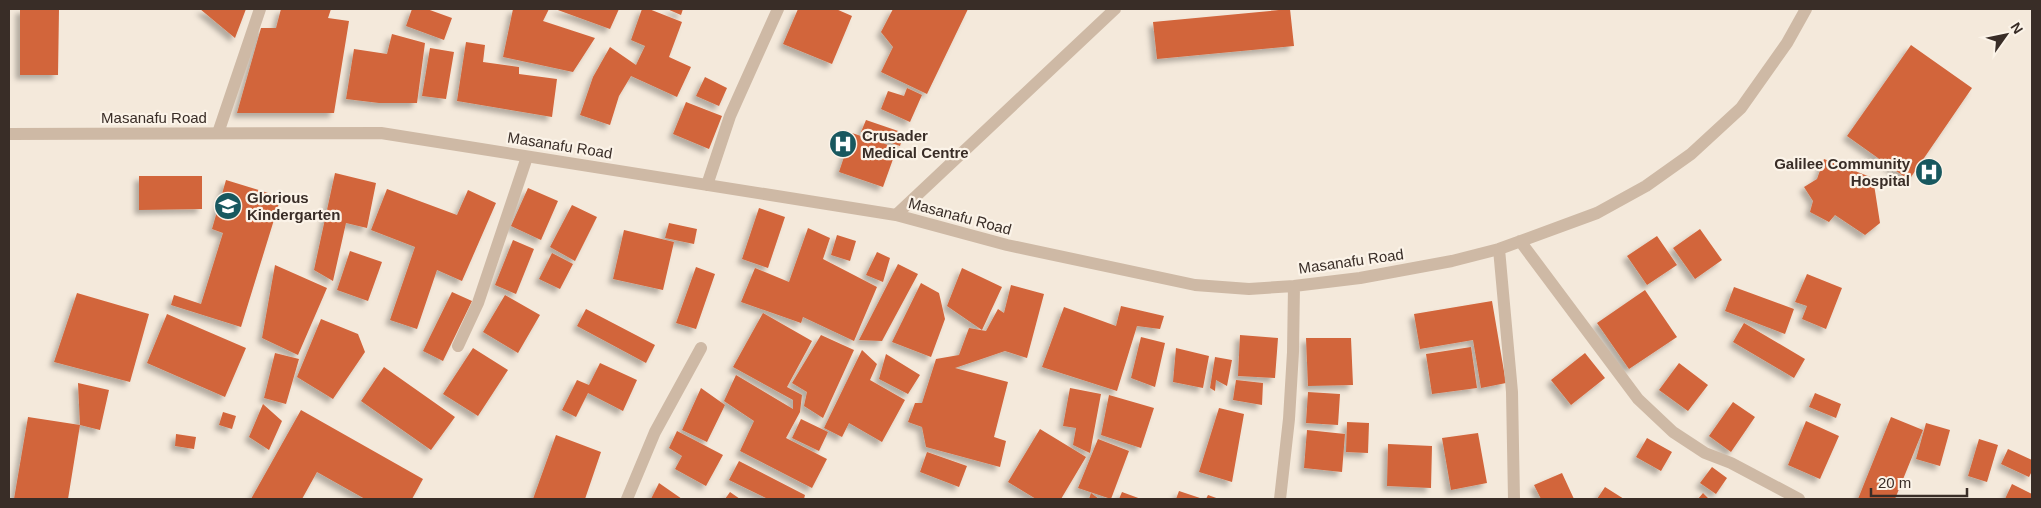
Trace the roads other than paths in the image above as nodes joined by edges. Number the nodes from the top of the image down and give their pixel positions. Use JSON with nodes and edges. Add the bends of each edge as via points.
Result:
{"nodes":[{"id":1,"x":260,"y":9,"type":"edge"},
{"id":2,"x":778,"y":9,"type":"edge"},
{"id":3,"x":1115,"y":9,"type":"edge"},
{"id":4,"x":1806,"y":9,"type":"edge"},
{"id":5,"x":218,"y":133,"type":"junction"},
{"id":6,"x":9,"y":134,"type":"edge"},
{"id":7,"x":527,"y":157,"type":"junction"},
{"id":8,"x":708,"y":185,"type":"junction"},
{"id":9,"x":896,"y":215,"type":"junction"},
{"id":10,"x":1520,"y":241,"type":"junction"},
{"id":11,"x":1499,"y":249,"type":"junction"},
{"id":12,"x":1294,"y":286,"type":"junction"},
{"id":13,"x":458,"y":346,"type":"dead end"},
{"id":14,"x":701,"y":348,"type":"dead end"},
{"id":15,"x":627,"y":499,"type":"edge"},
{"id":16,"x":1280,"y":499,"type":"edge"},
{"id":17,"x":1514,"y":499,"type":"edge"},
{"id":18,"x":1799,"y":499,"type":"edge"}],
"edges":[{"from":1,"to":5,"type":"street"},
{"from":2,"to":8,"type":"street","via":[[730,116]]},
{"from":3,"to":9,"type":"street"},
{"from":4,"to":10,"type":"street","name":"Masanafu Road","via":[[1787,43],[1741,108],[1691,154],[1646,186],[1597,213]]},
{"from":5,"to":6,"type":"street","name":"Masanafu Road"},
{"from":5,"to":7,"type":"street","name":"Masanafu Road","via":[[381,133]]},
{"from":7,"to":8,"type":"street","name":"Masanafu Road"},
{"from":7,"to":13,"type":"street","via":[[478,304]]},
{"from":8,"to":9,"type":"street","name":"Masanafu Road"},
{"from":9,"to":12,"type":"street","name":"Masanafu Road","via":[[1007,245],[1195,285],[1249,289]]},
{"from":10,"to":11,"type":"street","name":"Masanafu Road"},
{"from":10,"to":18,"type":"street","via":[[1638,399],[1673,432],[1705,453]]},
{"from":11,"to":12,"type":"street","name":"Masanafu Road","via":[[1360,278]]},
{"from":11,"to":17,"type":"street","via":[[1512,392]]},
{"from":12,"to":16,"type":"street","via":[[1289,419]]},
{"from":14,"to":15,"type":"street","via":[[655,432]]}]}
